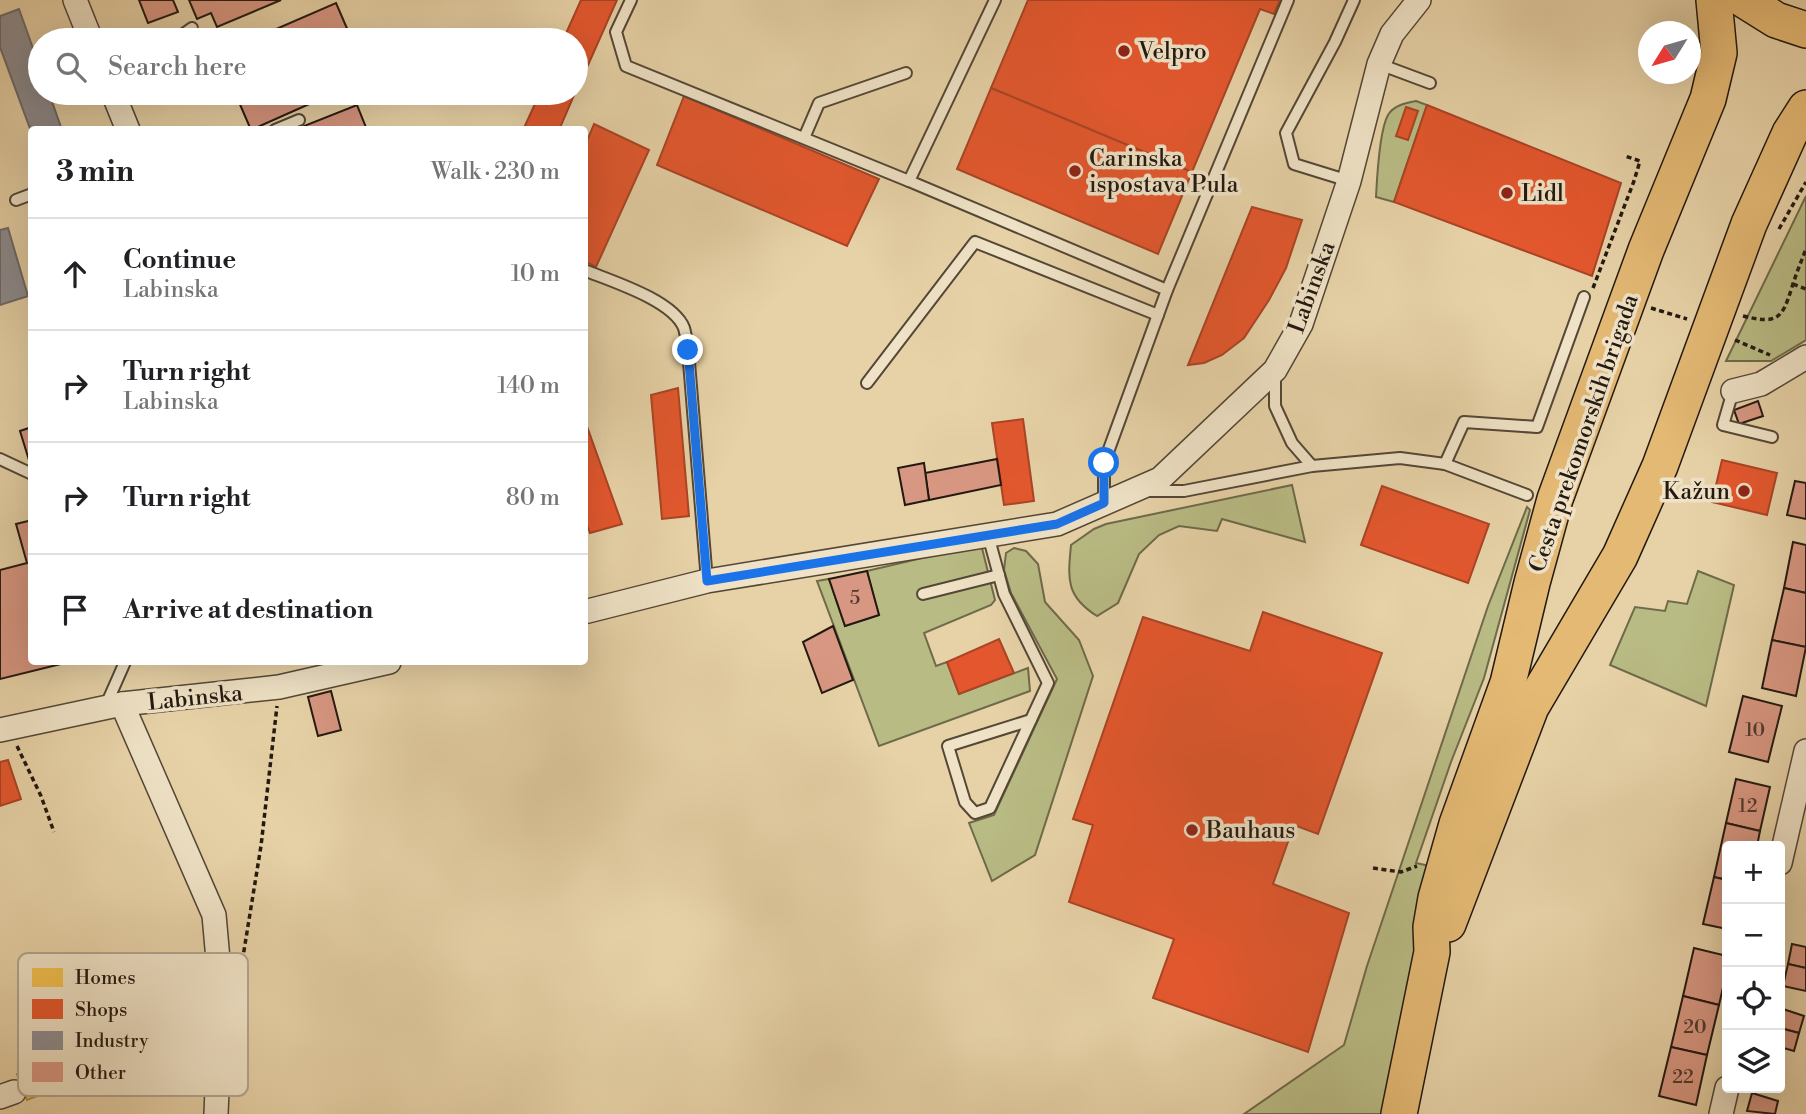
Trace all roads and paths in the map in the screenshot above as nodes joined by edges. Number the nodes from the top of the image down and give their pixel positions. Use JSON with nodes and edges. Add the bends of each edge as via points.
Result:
{"nodes":[{"id":1,"x":75,"y":0,"type":"edge"},
{"id":2,"x":631,"y":0,"type":"edge"},
{"id":3,"x":995,"y":0,"type":"edge"},
{"id":4,"x":1288,"y":0,"type":"edge"},
{"id":5,"x":1419,"y":0,"type":"edge"},
{"id":6,"x":1714,"y":0,"type":"edge"},
{"id":7,"x":1744,"y":0,"type":"edge"},
{"id":8,"x":1354,"y":2,"type":"edge"},
{"id":9,"x":86,"y":28,"type":"edge"},
{"id":10,"x":1806,"y":30,"type":"edge"},
{"id":11,"x":1379,"y":64,"type":"junction"},
{"id":12,"x":906,"y":73,"type":"dead end"},
{"id":13,"x":1430,"y":83,"type":"dead end"},
{"id":14,"x":118,"y":105,"type":"edge"},
{"id":15,"x":1806,"y":108,"type":"edge"},
{"id":16,"x":299,"y":120,"type":"dead end"},
{"id":17,"x":126,"y":126,"type":"edge"},
{"id":18,"x":285,"y":126,"type":"edge"},
{"id":19,"x":804,"y":138,"type":"junction"},
{"id":20,"x":1806,"y":141,"type":"edge"},
{"id":21,"x":1625,"y":156,"type":"dead end"},
{"id":22,"x":909,"y":181,"type":"junction"},
{"id":23,"x":1349,"y":181,"type":"junction"},
{"id":24,"x":1806,"y":182,"type":"edge"},
{"id":25,"x":1767,"y":185,"type":"junction"},
{"id":26,"x":28,"y":196,"type":"edge"},
{"id":27,"x":16,"y":200,"type":"dead end"},
{"id":28,"x":1776,"y":233,"type":"dead end"},
{"id":29,"x":1806,"y":249,"type":"edge"},
{"id":30,"x":588,"y":272,"type":"edge"},
{"id":31,"x":1793,"y":284,"type":"junction"},
{"id":32,"x":1806,"y":289,"type":"edge"},
{"id":33,"x":1167,"y":290,"type":"junction"},
{"id":34,"x":1584,"y":297,"type":"joint"},
{"id":35,"x":1628,"y":301,"type":"junction"},
{"id":36,"x":1158,"y":315,"type":"junction"},
{"id":37,"x":1726,"y":327,"type":"junction"},
{"id":38,"x":1801,"y":360,"type":"edge"},
{"id":39,"x":1275,"y":370,"type":"junction"},
{"id":40,"x":867,"y":383,"type":"dead end"},
{"id":41,"x":1733,"y":391,"type":"joint"},
{"id":42,"x":1772,"y":437,"type":"dead end"},
{"id":43,"x":0,"y":459,"type":"edge"},
{"id":44,"x":1445,"y":464,"type":"junction"},
{"id":45,"x":1312,"y":466,"type":"junction"},
{"id":46,"x":28,"y":472,"type":"edge"},
{"id":47,"x":1133,"y":492,"type":"junction"},
{"id":48,"x":1527,"y":495,"type":"dead end"},
{"id":49,"x":1104,"y":503,"type":"junction"},
{"id":50,"x":988,"y":535,"type":"junction"},
{"id":51,"x":999,"y":575,"type":"junction"},
{"id":52,"x":707,"y":581,"type":"junction"},
{"id":53,"x":923,"y":594,"type":"dead end"},
{"id":54,"x":588,"y":611,"type":"edge"},
{"id":55,"x":124,"y":665,"type":"edge"},
{"id":56,"x":349,"y":667,"type":"edge"},
{"id":57,"x":279,"y":687,"type":"junction"},
{"id":58,"x":113,"y":706,"type":"junction"},
{"id":59,"x":1031,"y":720,"type":"junction"},
{"id":60,"x":4,"y":729,"type":"edge"},
{"id":61,"x":1806,"y":751,"type":"edge"},
{"id":62,"x":54,"y":832,"type":"dead end"},
{"id":63,"x":1785,"y":841,"type":"edge"},
{"id":64,"x":1423,"y":863,"type":"dead end"},
{"id":65,"x":1373,"y":869,"type":"dead end"},
{"id":66,"x":1432,"y":952,"type":"junction"},
{"id":67,"x":217,"y":953,"type":"edge"},
{"id":68,"x":244,"y":953,"type":"edge"},
{"id":69,"x":1726,"y":1093,"type":"edge"},
{"id":70,"x":217,"y":1096,"type":"edge"},
{"id":71,"x":216,"y":1114,"type":"edge"},
{"id":72,"x":1399,"y":1114,"type":"edge"},
{"id":73,"x":1721,"y":1114,"type":"edge"}],
"edges":[{"from":1,"to":9,"type":"street"},
{"from":2,"to":19,"type":"lane","via":[[616,32],[626,66]]},
{"from":3,"to":22,"type":"lane"},
{"from":4,"to":33,"type":"lane"},
{"from":5,"to":11,"type":"street","name":"Labinska","via":[[1392,34]]},
{"from":6,"to":35,"type":"main road","name":"Cesta prekomorskih brigada","via":[[1719,52],[1708,99]]},
{"from":7,"to":10,"type":"main road","via":[[1776,20]]},
{"from":8,"to":23,"type":"lane","via":[[1286,132],[1294,164]]},
{"from":11,"to":13,"type":"lane"},
{"from":11,"to":23,"type":"street","name":"Labinska"},
{"from":12,"to":19,"type":"lane","via":[[819,103]]},
{"from":14,"to":17,"type":"street"},
{"from":15,"to":25,"type":"main road","name":"Cesta prekomorskih brigada"},
{"from":16,"to":18,"type":"lane"},
{"from":19,"to":22,"type":"lane"},
{"from":20,"to":25,"type":"main road","via":[[1788,169]]},
{"from":21,"to":34,"type":"path","via":[[1640,161],[1595,286]]},
{"from":22,"to":33,"type":"lane"},
{"from":23,"to":39,"type":"street","name":"Labinska","via":[[1301,324]]},
{"from":24,"to":28,"type":"path"},
{"from":25,"to":37,"type":"main road","name":"Cesta prekomorskih brigada","via":[[1749,225]]},
{"from":26,"to":27,"type":"lane"},
{"from":29,"to":31,"type":"path"},
{"from":30,"to":52,"type":"lane","via":[[659,302],[683,327]]},
{"from":31,"to":32,"type":"path"},
{"from":31,"to":37,"type":"path","via":[[1786,309],[1775,319]]},
{"from":33,"to":36,"type":"lane"},
{"from":34,"to":44,"type":"lane","via":[[1537,427],[1464,422]]},
{"from":35,"to":37,"type":"path"},
{"from":35,"to":66,"type":"main road","name":"Cesta prekomorskih brigada","via":[[1555,499],[1508,682],[1457,824],[1436,898]]},
{"from":36,"to":40,"type":"lane","via":[[975,242]]},
{"from":36,"to":49,"type":"lane","via":[[1104,463]]},
{"from":37,"to":38,"type":"path"},
{"from":37,"to":66,"type":"main road","name":"Cesta prekomorskih brigada","via":[[1620,556],[1531,707],[1459,899]]},
{"from":38,"to":41,"type":"street","via":[[1761,384]]},
{"from":39,"to":45,"type":"lane","via":[[1275,406],[1292,443]]},
{"from":39,"to":47,"type":"street","name":"Labinska","via":[[1160,479]]},
{"from":41,"to":42,"type":"lane","via":[[1723,425]]},
{"from":43,"to":46,"type":"lane"},
{"from":44,"to":45,"type":"lane","via":[[1400,458]]},
{"from":44,"to":48,"type":"lane"},
{"from":45,"to":47,"type":"lane","via":[[1184,491]]},
{"from":47,"to":49,"type":"street","name":"Labinska"},
{"from":49,"to":50,"type":"street","name":"Labinska","via":[[1057,524]]},
{"from":50,"to":51,"type":"lane"},
{"from":50,"to":52,"type":"street","name":"Labinska"},
{"from":51,"to":53,"type":"lane"},
{"from":51,"to":59,"type":"lane","via":[[1048,683]]},
{"from":52,"to":54,"type":"street","name":"Labinska"},
{"from":55,"to":58,"type":"lane"},
{"from":56,"to":57,"type":"street","name":"Labinska"},
{"from":57,"to":58,"type":"street","name":"Labinska"},
{"from":57,"to":68,"type":"path"},
{"from":58,"to":60,"type":"street","name":"Labinska"},
{"from":58,"to":67,"type":"street","via":[[214,915]]},
{"from":59,"to":59,"type":"lane","via":[[990,808],[975,813],[965,802],[948,746]]},
{"from":60,"to":62,"type":"path","via":[[41,796]]},
{"from":61,"to":63,"type":"street"},
{"from":64,"to":65,"type":"path","via":[[1401,872]]},
{"from":66,"to":72,"type":"main road","name":"Cesta prekomorskih brigada"},
{"from":69,"to":73,"type":"street"},
{"from":70,"to":71,"type":"street"}]}
